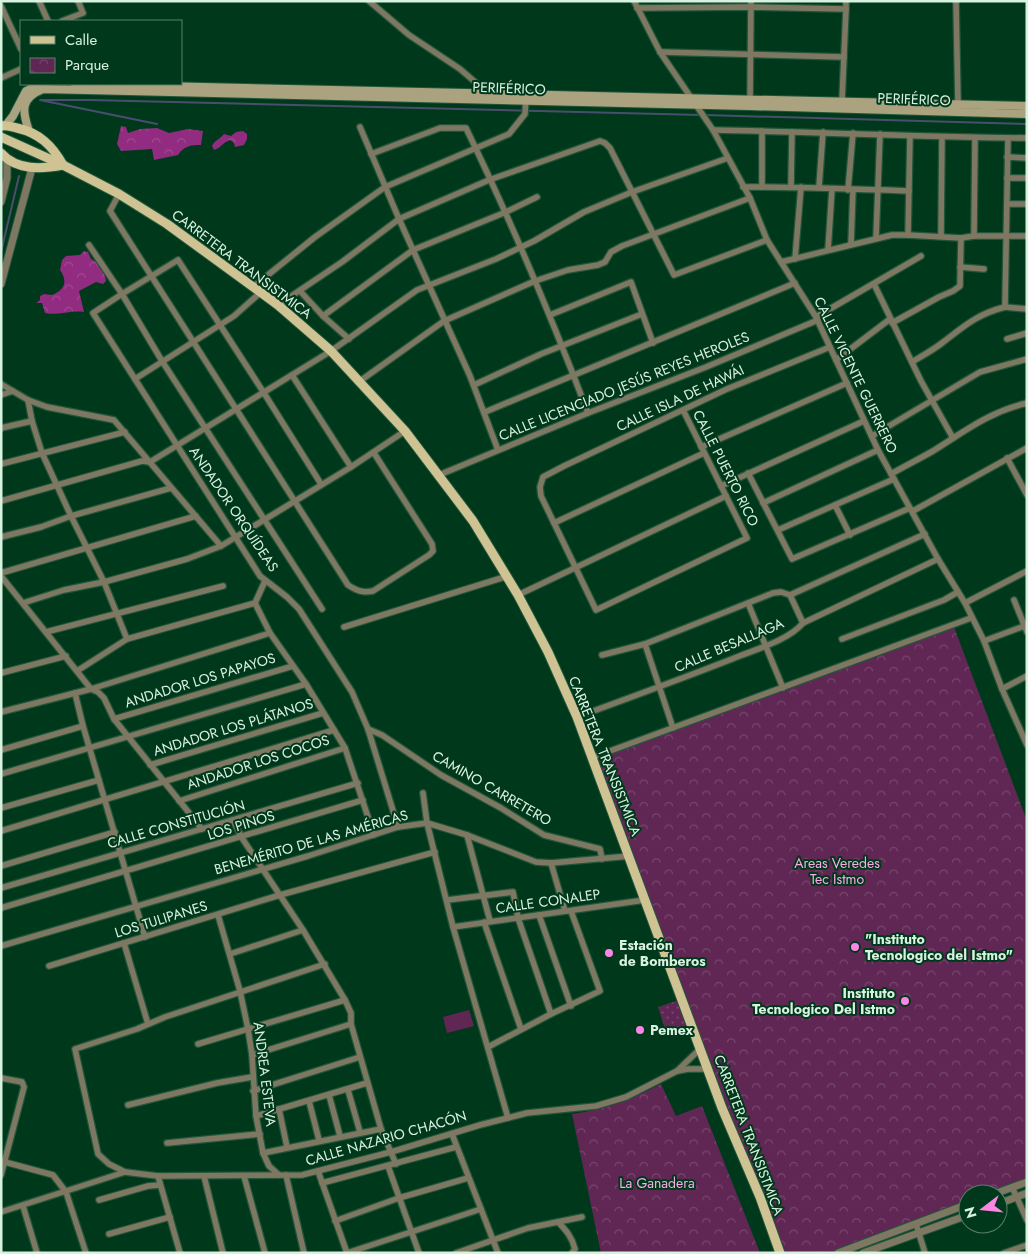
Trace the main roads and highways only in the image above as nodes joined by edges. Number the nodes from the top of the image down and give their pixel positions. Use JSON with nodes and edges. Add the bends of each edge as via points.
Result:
{"nodes":[{"id":1,"x":39,"y":85,"type":"edge"},
{"id":2,"x":103,"y":85,"type":"edge"},
{"id":3,"x":33,"y":90,"type":"junction"},
{"id":4,"x":266,"y":91,"type":"junction"},
{"id":5,"x":277,"y":92,"type":"junction"},
{"id":6,"x":751,"y":102,"type":"junction"},
{"id":7,"x":526,"y":104,"type":"junction"},
{"id":8,"x":1027,"y":106,"type":"edge"},
{"id":9,"x":1027,"y":114,"type":"edge"},
{"id":10,"x":3,"y":126,"type":"edge"},
{"id":11,"x":29,"y":131,"type":"junction"},
{"id":12,"x":1,"y":137,"type":"edge"},
{"id":13,"x":4,"y":156,"type":"edge"},
{"id":14,"x":63,"y":165,"type":"junction"},
{"id":15,"x":780,"y":1253,"type":"edge"}],
"edges":[{"from":1,"to":3,"type":"main road"},
{"from":2,"to":4,"type":"main road","name":"PERIFÉRICO"},
{"from":3,"to":4,"type":"main road","name":"PERIFÉRICO"},
{"from":3,"to":10,"type":"main road","via":[[26,91],[13,116]]},
{"from":3,"to":11,"type":"main road","via":[[23,114]]},
{"from":4,"to":5,"type":"main road","name":"PERIFÉRICO"},
{"from":5,"to":7,"type":"main road","name":"PERIFÉRICO"},
{"from":5,"to":7,"type":"main road","name":"PERIFÉRICO","via":[[489,94]]},
{"from":6,"to":7,"type":"main road","name":"PERIFÉRICO"},
{"from":6,"to":8,"type":"main road","name":"PERIFÉRICO"},
{"from":6,"to":9,"type":"main road","name":"PERIFÉRICO"},
{"from":10,"to":11,"type":"main road"},
{"from":11,"to":14,"type":"main road","via":[[48,143]]},
{"from":12,"to":14,"type":"main road","name":"CARRETERA TRANSISTMICA"},
{"from":13,"to":14,"type":"main road","via":[[32,168]]},
{"from":14,"to":15,"type":"main road","name":"CARRETERA TRANSISTMICA","via":[[120,194],[167,224],[278,305],[360,381],[405,431],[473,520],[508,576],[548,652],[577,717]]}]}
